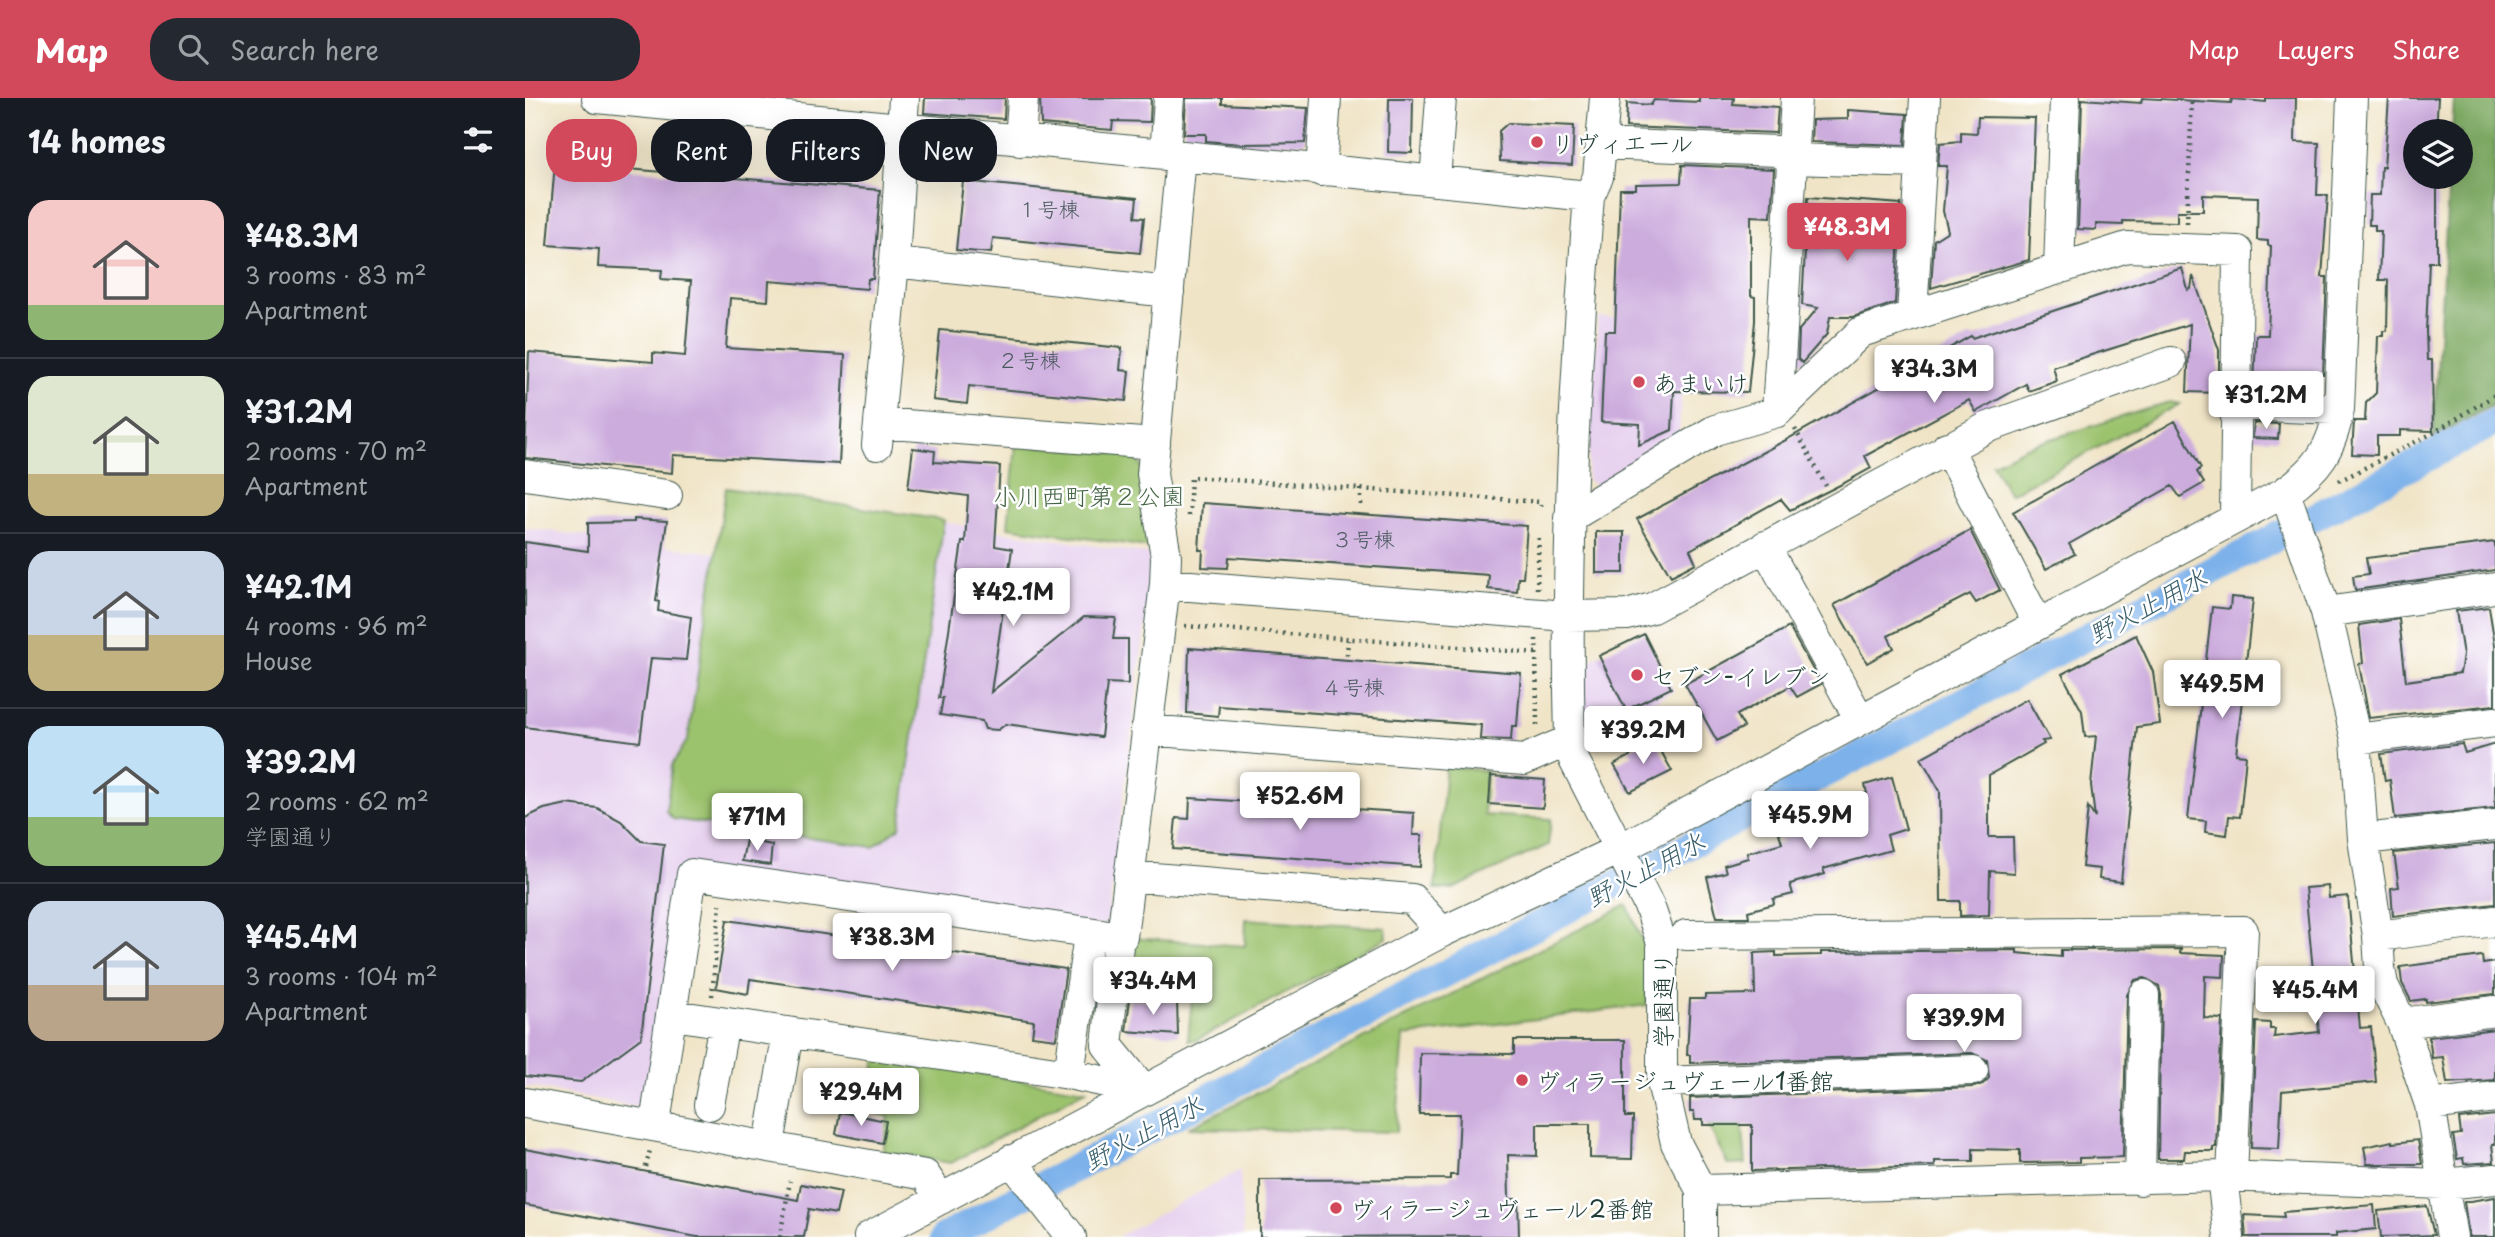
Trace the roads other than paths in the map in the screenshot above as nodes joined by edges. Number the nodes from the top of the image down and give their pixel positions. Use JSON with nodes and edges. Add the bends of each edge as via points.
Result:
{"nodes":[{"id":1,"x":597,"y":98,"type":"edge"},
{"id":2,"x":904,"y":98,"type":"edge"},
{"id":3,"x":1023,"y":98,"type":"edge"},
{"id":4,"x":1169,"y":98,"type":"edge"},
{"id":5,"x":1326,"y":98,"type":"edge"},
{"id":6,"x":1441,"y":98,"type":"edge"},
{"id":7,"x":1605,"y":98,"type":"edge"},
{"id":8,"x":1796,"y":98,"type":"edge"},
{"id":9,"x":1925,"y":98,"type":"edge"},
{"id":10,"x":2065,"y":98,"type":"edge"},
{"id":11,"x":2352,"y":98,"type":"edge"},
{"id":12,"x":677,"y":102,"type":"edge"},
{"id":13,"x":902,"y":119,"type":"edge"},
{"id":14,"x":899,"y":129,"type":"edge"},
{"id":15,"x":997,"y":139,"type":"edge"},
{"id":16,"x":1020,"y":141,"type":"junction"},
{"id":17,"x":1602,"y":144,"type":"junction"},
{"id":18,"x":1173,"y":156,"type":"junction"},
{"id":19,"x":1792,"y":159,"type":"junction"},
{"id":20,"x":1921,"y":163,"type":"junction"},
{"id":21,"x":899,"y":167,"type":"edge"},
{"id":22,"x":1321,"y":171,"type":"junction"},
{"id":23,"x":1435,"y":181,"type":"junction"},
{"id":24,"x":1589,"y":196,"type":"junction"},
{"id":25,"x":894,"y":262,"type":"junction"},
{"id":26,"x":2059,"y":269,"type":"junction"},
{"id":27,"x":1169,"y":292,"type":"junction"},
{"id":28,"x":1912,"y":314,"type":"junction"},
{"id":29,"x":2171,"y":362,"type":"dead end"},
{"id":30,"x":2235,"y":405,"type":"junction"},
{"id":31,"x":2339,"y":409,"type":"junction"},
{"id":32,"x":1779,"y":410,"type":"junction"},
{"id":33,"x":1155,"y":444,"type":"junction"},
{"id":34,"x":1947,"y":447,"type":"junction"},
{"id":35,"x":525,"y":475,"type":"edge"},
{"id":36,"x":667,"y":495,"type":"dead end"},
{"id":37,"x":2293,"y":515,"type":"junction"},
{"id":38,"x":2235,"y":518,"type":"junction"},
{"id":39,"x":1559,"y":522,"type":"junction"},
{"id":40,"x":1765,"y":546,"type":"junction"},
{"id":41,"x":1165,"y":584,"type":"junction"},
{"id":42,"x":2495,"y":588,"type":"edge"},
{"id":43,"x":2326,"y":612,"type":"junction"},
{"id":44,"x":1567,"y":616,"type":"junction"},
{"id":45,"x":2038,"y":624,"type":"junction"},
{"id":46,"x":1860,"y":720,"type":"junction"},
{"id":47,"x":2495,"y":722,"type":"edge"},
{"id":48,"x":1146,"y":730,"type":"junction"},
{"id":49,"x":2356,"y":739,"type":"junction"},
{"id":50,"x":1570,"y":740,"type":"junction"},
{"id":51,"x":2495,"y":825,"type":"edge"},
{"id":52,"x":2363,"y":839,"type":"junction"},
{"id":53,"x":1623,"y":858,"type":"junction"},
{"id":54,"x":1129,"y":876,"type":"junction"},
{"id":55,"x":2495,"y":921,"type":"edge"},
{"id":56,"x":1442,"y":932,"type":"junction"},
{"id":57,"x":1089,"y":934,"type":"junction"},
{"id":58,"x":1686,"y":935,"type":"dead end"},
{"id":59,"x":2378,"y":936,"type":"junction"},
{"id":60,"x":1119,"y":937,"type":"junction"},
{"id":61,"x":2144,"y":995,"type":"dead end"},
{"id":62,"x":2495,"y":1011,"type":"edge"},
{"id":63,"x":673,"y":1015,"type":"junction"},
{"id":64,"x":716,"y":1021,"type":"junction"},
{"id":65,"x":2402,"y":1023,"type":"junction"},
{"id":66,"x":788,"y":1032,"type":"junction"},
{"id":67,"x":1973,"y":1070,"type":"dead end"},
{"id":68,"x":1069,"y":1074,"type":"junction"},
{"id":69,"x":1662,"y":1082,"type":"junction"},
{"id":70,"x":1144,"y":1090,"type":"junction"},
{"id":71,"x":2495,"y":1097,"type":"edge"},
{"id":72,"x":525,"y":1103,"type":"edge"},
{"id":73,"x":709,"y":1105,"type":"dead end"},
{"id":74,"x":2430,"y":1105,"type":"junction"},
{"id":75,"x":655,"y":1124,"type":"junction"},
{"id":76,"x":769,"y":1145,"type":"junction"},
{"id":77,"x":1011,"y":1160,"type":"junction"},
{"id":78,"x":2227,"y":1176,"type":"junction"},
{"id":79,"x":2495,"y":1179,"type":"edge"},
{"id":80,"x":2140,"y":1180,"type":"junction"},
{"id":81,"x":2443,"y":1184,"type":"junction"},
{"id":82,"x":1701,"y":1190,"type":"junction"},
{"id":83,"x":941,"y":1199,"type":"junction"},
{"id":84,"x":869,"y":1237,"type":"edge"},
{"id":85,"x":1071,"y":1237,"type":"edge"},
{"id":86,"x":1701,"y":1237,"type":"edge"},
{"id":87,"x":2229,"y":1237,"type":"edge"},
{"id":88,"x":2452,"y":1237,"type":"edge"}],
"edges":[{"from":1,"to":12,"type":"street"},
{"from":2,"to":13,"type":"street"},
{"from":3,"to":16,"type":"street"},
{"from":4,"to":18,"type":"street"},
{"from":5,"to":22,"type":"street"},
{"from":6,"to":23,"type":"street"},
{"from":7,"to":17,"type":"street","name":"学園通り"},
{"from":8,"to":19,"type":"street"},
{"from":9,"to":20,"type":"street"},
{"from":10,"to":26,"type":"street"},
{"from":11,"to":31,"type":"street"},
{"from":12,"to":14,"type":"street"},
{"from":15,"to":16,"type":"street"},
{"from":16,"to":18,"type":"street"},
{"from":17,"to":19,"type":"street","via":[[1777,151]]},
{"from":17,"to":24,"type":"street","name":"学園通り","via":[[1598,177]]},
{"from":18,"to":22,"type":"street"},
{"from":18,"to":27,"type":"street"},
{"from":19,"to":20,"type":"street"},
{"from":19,"to":32,"type":"street"},
{"from":20,"to":28,"type":"street"},
{"from":21,"to":25,"type":"street"},
{"from":22,"to":23,"type":"street"},
{"from":23,"to":24,"type":"street"},
{"from":24,"to":39,"type":"street","name":"学園通り","via":[[1573,415]]},
{"from":25,"to":27,"type":"street"},
{"from":25,"to":33,"type":"street","via":[[878,434]]},
{"from":26,"to":28,"type":"street"},
{"from":26,"to":30,"type":"street","via":[[2127,247],[2238,251]]},
{"from":27,"to":33,"type":"street"},
{"from":28,"to":32,"type":"street","via":[[1861,332]]},
{"from":29,"to":34,"type":"street","via":[[1986,428]]},
{"from":30,"to":31,"type":"street"},
{"from":30,"to":38,"type":"street"},
{"from":31,"to":37,"type":"street","via":[[2335,431]]},
{"from":32,"to":39,"type":"street","via":[[1715,430]]},
{"from":33,"to":41,"type":"street","via":[[1152,474],[1166,556]]},
{"from":34,"to":40,"type":"street"},
{"from":34,"to":45,"type":"street"},
{"from":35,"to":36,"type":"street"},
{"from":37,"to":38,"type":"street"},
{"from":37,"to":43,"type":"street"},
{"from":38,"to":45,"type":"street"},
{"from":39,"to":44,"type":"street","name":"学園通り"},
{"from":40,"to":44,"type":"street","via":[[1652,608],[1627,615]]},
{"from":40,"to":46,"type":"street"},
{"from":41,"to":44,"type":"street"},
{"from":41,"to":48,"type":"street"},
{"from":42,"to":43,"type":"street"},
{"from":43,"to":49,"type":"street"},
{"from":44,"to":50,"type":"street","name":"学園通り"},
{"from":45,"to":46,"type":"street"},
{"from":46,"to":53,"type":"street"},
{"from":47,"to":49,"type":"street"},
{"from":48,"to":50,"type":"street","via":[[1524,760]]},
{"from":48,"to":54,"type":"street"},
{"from":49,"to":52,"type":"street"},
{"from":50,"to":53,"type":"street","name":"学園通り","via":[[1574,760]]},
{"from":51,"to":52,"type":"street"},
{"from":52,"to":59,"type":"street"},
{"from":53,"to":56,"type":"street"},
{"from":53,"to":69,"type":"street","name":"学園通り","via":[[1650,908],[1662,943]]},
{"from":54,"to":56,"type":"street","via":[[1412,900]]},
{"from":54,"to":60,"type":"street"},
{"from":55,"to":59,"type":"street"},
{"from":56,"to":70,"type":"street"},
{"from":57,"to":60,"type":"street"},
{"from":57,"to":63,"type":"street","via":[[692,874]]},
{"from":57,"to":68,"type":"street"},
{"from":58,"to":78,"type":"street","via":[[2243,932]]},
{"from":59,"to":65,"type":"street","via":[[2383,985]]},
{"from":60,"to":70,"type":"street","via":[[1107,1045]]},
{"from":61,"to":80,"type":"street"},
{"from":62,"to":65,"type":"street"},
{"from":63,"to":64,"type":"street"},
{"from":63,"to":75,"type":"street"},
{"from":64,"to":66,"type":"street"},
{"from":64,"to":73,"type":"street"},
{"from":65,"to":74,"type":"street"},
{"from":66,"to":68,"type":"street"},
{"from":66,"to":76,"type":"street"},
{"from":67,"to":69,"type":"street"},
{"from":68,"to":70,"type":"street"},
{"from":69,"to":82,"type":"street","name":"学園通り","via":[[1677,1143]]},
{"from":70,"to":77,"type":"street"},
{"from":71,"to":74,"type":"street"},
{"from":72,"to":75,"type":"street"},
{"from":74,"to":81,"type":"street"},
{"from":75,"to":76,"type":"street"},
{"from":76,"to":83,"type":"street","via":[[925,1175]]},
{"from":77,"to":83,"type":"street"},
{"from":77,"to":85,"type":"street"},
{"from":78,"to":80,"type":"street"},
{"from":78,"to":81,"type":"street"},
{"from":78,"to":87,"type":"street"},
{"from":79,"to":81,"type":"street"},
{"from":80,"to":82,"type":"street"},
{"from":81,"to":88,"type":"street"},
{"from":82,"to":86,"type":"street","name":"学園通り"},
{"from":83,"to":84,"type":"street"}]}
